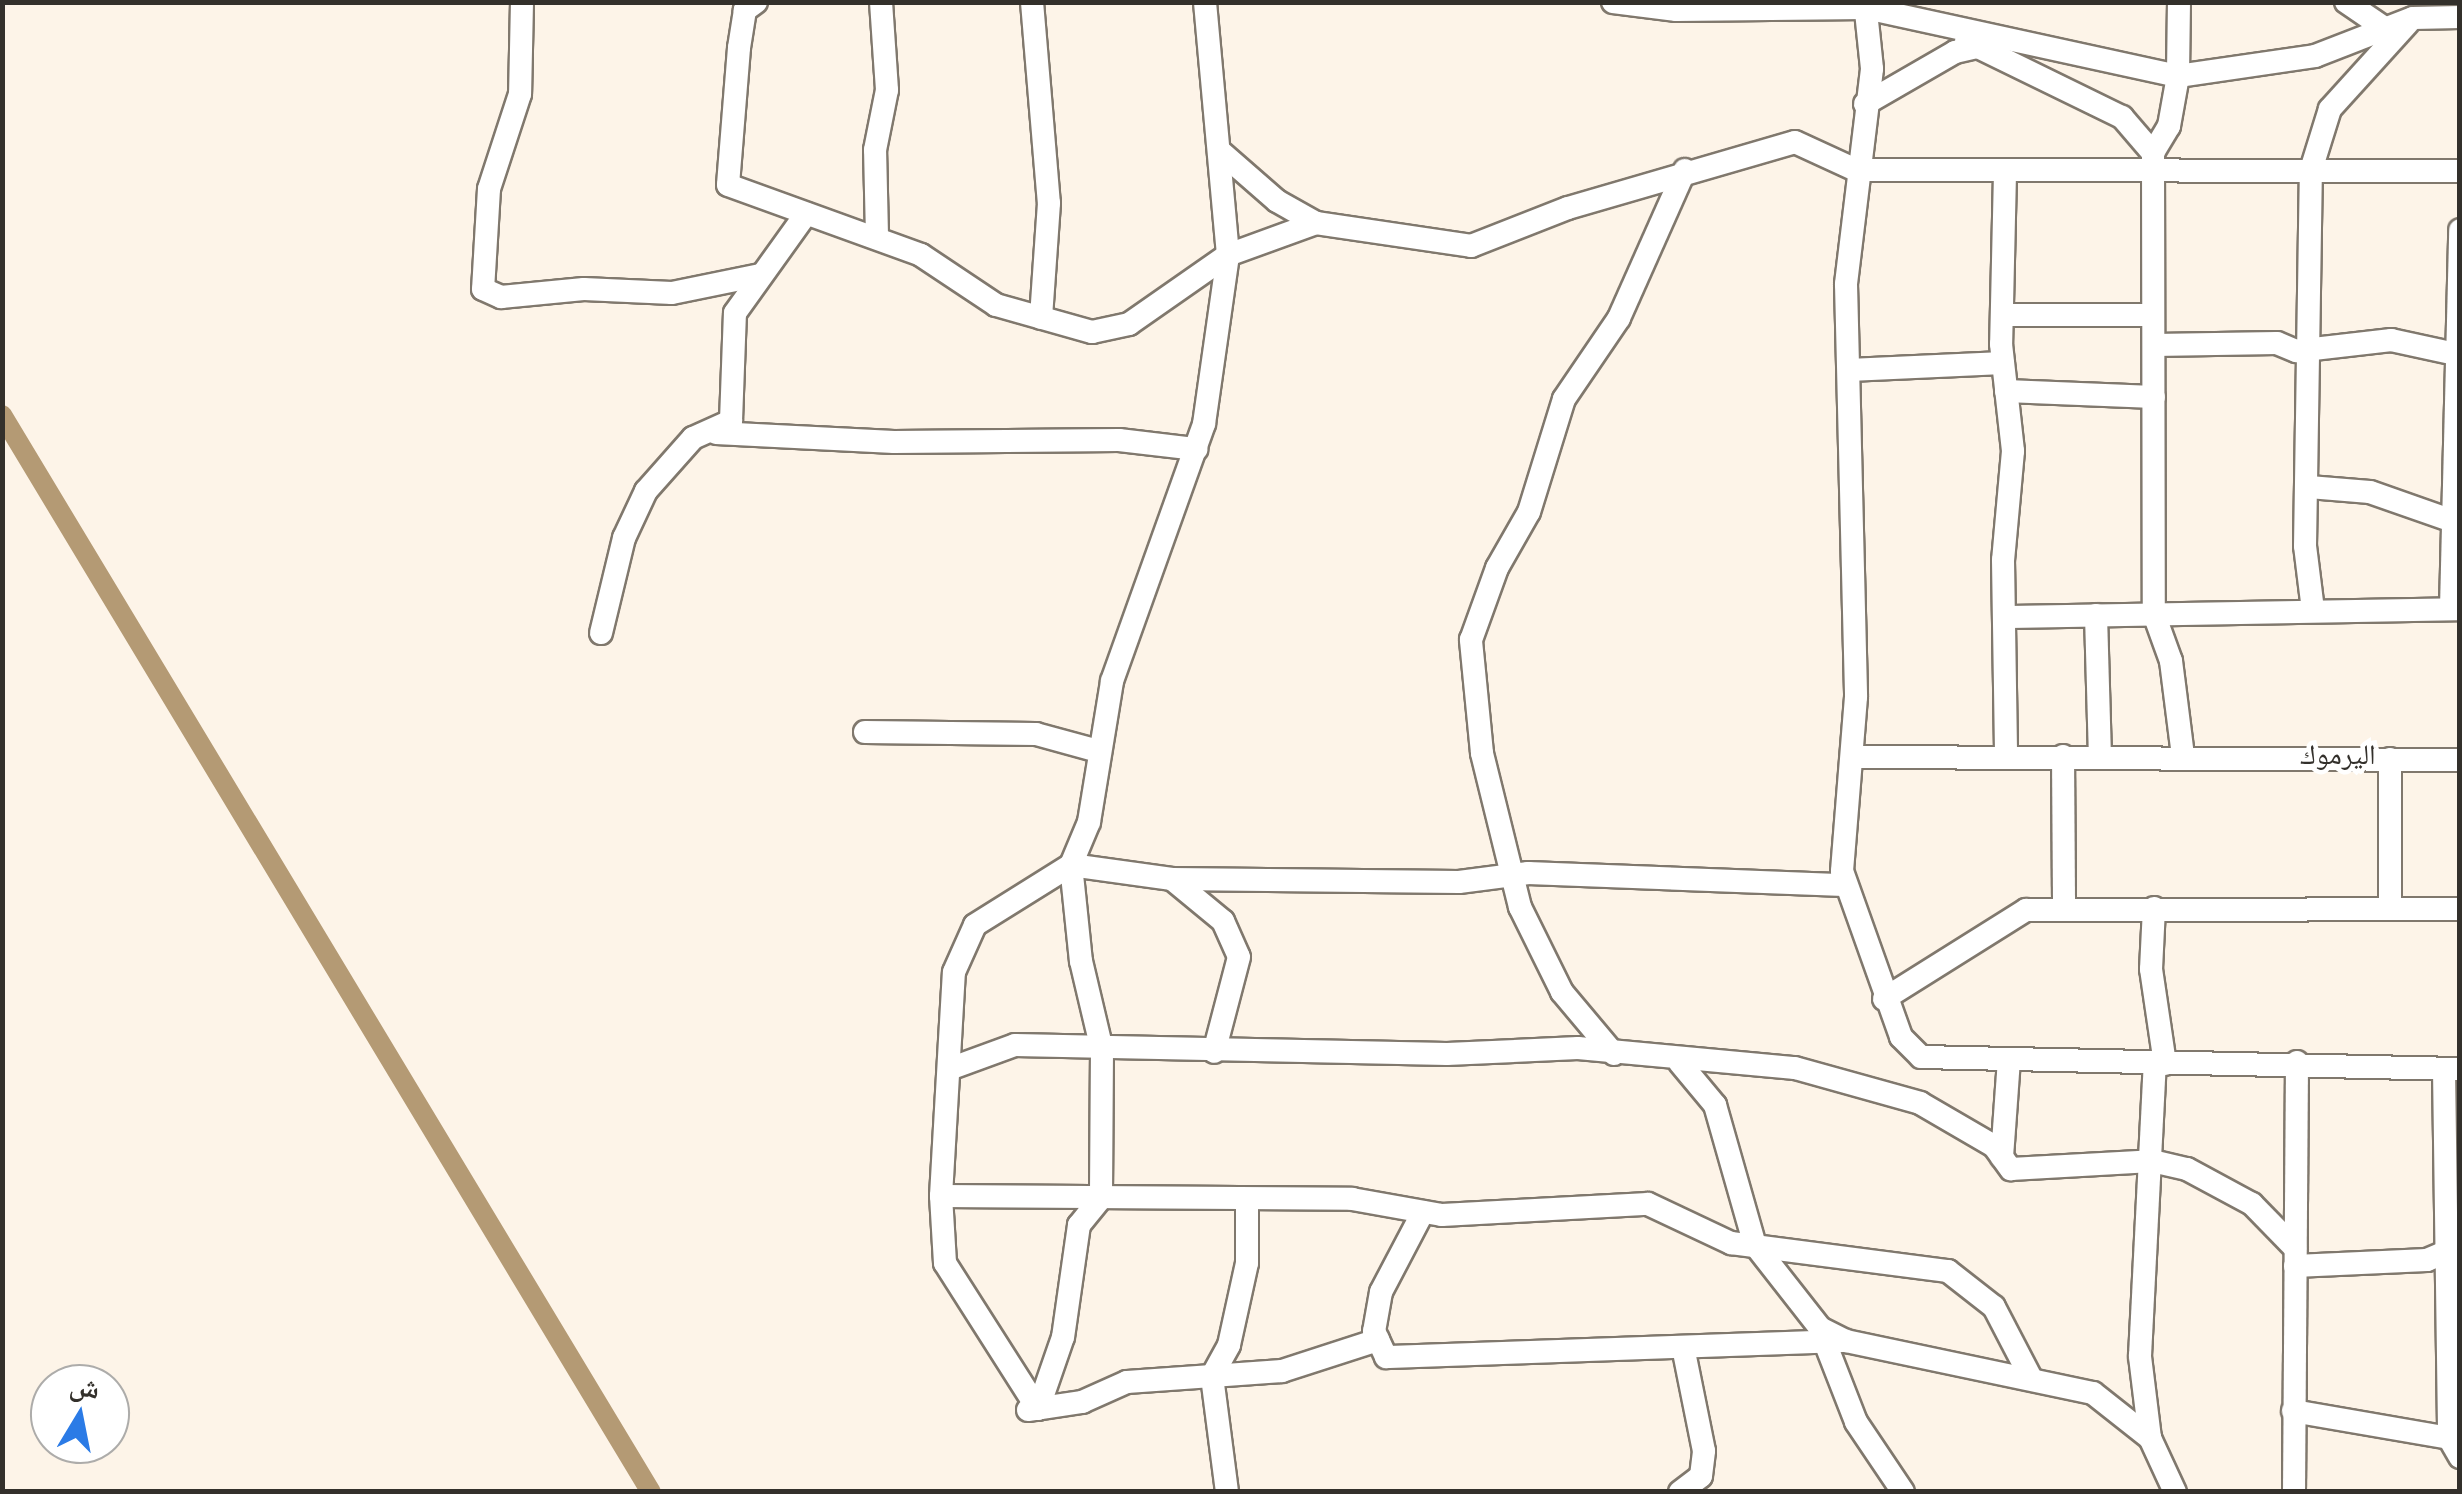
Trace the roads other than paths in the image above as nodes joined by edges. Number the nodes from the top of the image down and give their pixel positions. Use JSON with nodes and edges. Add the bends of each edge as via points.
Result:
{"nodes":[{"id":1,"x":522,"y":2,"type":"edge"},
{"id":2,"x":756,"y":2,"type":"edge"},
{"id":3,"x":881,"y":2,"type":"edge"},
{"id":4,"x":1032,"y":2,"type":"edge"},
{"id":5,"x":1204,"y":2,"type":"edge"},
{"id":6,"x":1613,"y":2,"type":"edge"},
{"id":7,"x":2180,"y":2,"type":"edge"},
{"id":8,"x":2346,"y":2,"type":"edge"},
{"id":9,"x":1707,"y":5,"type":"edge"},
{"id":10,"x":1866,"y":5,"type":"edge"},
{"id":11,"x":2460,"y":17,"type":"edge"},
{"id":12,"x":2414,"y":18,"type":"junction"},
{"id":13,"x":2386,"y":29,"type":"junction"},
{"id":14,"x":1949,"y":30,"type":"junction"},
{"id":15,"x":2002,"y":41,"type":"junction"},
{"id":16,"x":1976,"y":48,"type":"junction"},
{"id":17,"x":2178,"y":76,"type":"junction"},
{"id":18,"x":1866,"y":104,"type":"junction"},
{"id":19,"x":1222,"y":153,"type":"junction"},
{"id":20,"x":2154,"y":163,"type":"junction"},
{"id":21,"x":1685,"y":170,"type":"junction"},
{"id":22,"x":1856,"y":170,"type":"junction"},
{"id":23,"x":2311,"y":170,"type":"junction"},
{"id":24,"x":2460,"y":171,"type":"edge"},
{"id":25,"x":2005,"y":173,"type":"junction"},
{"id":26,"x":806,"y":214,"type":"junction"},
{"id":27,"x":1316,"y":223,"type":"junction"},
{"id":28,"x":2460,"y":230,"type":"edge"},
{"id":29,"x":877,"y":236,"type":"junction"},
{"id":30,"x":1228,"y":255,"type":"junction"},
{"id":31,"x":760,"y":275,"type":"junction"},
{"id":32,"x":2002,"y":315,"type":"junction"},
{"id":33,"x":2154,"y":315,"type":"junction"},
{"id":34,"x":1041,"y":318,"type":"junction"},
{"id":35,"x":2154,"y":345,"type":"junction"},
{"id":36,"x":2306,"y":350,"type":"junction"},
{"id":37,"x":2455,"y":354,"type":"junction"},
{"id":38,"x":2003,"y":363,"type":"junction"},
{"id":39,"x":1849,"y":370,"type":"junction"},
{"id":40,"x":2006,"y":391,"type":"junction"},
{"id":41,"x":2154,"y":396,"type":"junction"},
{"id":42,"x":716,"y":433,"type":"junction"},
{"id":43,"x":1196,"y":449,"type":"junction"},
{"id":44,"x":2308,"y":487,"type":"junction"},
{"id":45,"x":2450,"y":520,"type":"junction"},
{"id":46,"x":2455,"y":608,"type":"edge"},
{"id":47,"x":2314,"y":610,"type":"junction"},
{"id":48,"x":2154,"y":614,"type":"junction"},
{"id":49,"x":2096,"y":615,"type":"junction"},
{"id":50,"x":2006,"y":617,"type":"junction"},
{"id":51,"x":601,"y":633,"type":"dead end"},
{"id":52,"x":866,"y":732,"type":"dead end"},
{"id":53,"x":1098,"y":751,"type":"junction"},
{"id":54,"x":2006,"y":756,"type":"junction"},
{"id":55,"x":2063,"y":756,"type":"junction"},
{"id":56,"x":2100,"y":756,"type":"junction"},
{"id":57,"x":2183,"y":756,"type":"junction"},
{"id":58,"x":1853,"y":757,"type":"junction"},
{"id":59,"x":2390,"y":759,"type":"junction"},
{"id":60,"x":2460,"y":760,"type":"edge"},
{"id":61,"x":1071,"y":865,"type":"junction"},
{"id":62,"x":1510,"y":876,"type":"junction"},
{"id":63,"x":1172,"y":879,"type":"junction"},
{"id":64,"x":1844,"y":885,"type":"junction"},
{"id":65,"x":2064,"y":907,"type":"junction"},
{"id":66,"x":2390,"y":907,"type":"junction"},
{"id":67,"x":2154,"y":908,"type":"junction"},
{"id":68,"x":2460,"y":909,"type":"edge"},
{"id":69,"x":1884,"y":1000,"type":"junction"},
{"id":70,"x":1102,"y":1050,"type":"junction"},
{"id":71,"x":1214,"y":1052,"type":"junction"},
{"id":72,"x":1614,"y":1054,"type":"junction"},
{"id":73,"x":2009,"y":1060,"type":"junction"},
{"id":74,"x":2297,"y":1062,"type":"junction"},
{"id":75,"x":1680,"y":1064,"type":"junction"},
{"id":76,"x":2160,"y":1064,"type":"junction"},
{"id":77,"x":952,"y":1068,"type":"junction"},
{"id":78,"x":2452,"y":1069,"type":"edge"},
{"id":79,"x":2002,"y":1157,"type":"junction"},
{"id":80,"x":2152,"y":1160,"type":"junction"},
{"id":81,"x":940,"y":1196,"type":"junction"},
{"id":82,"x":1101,"y":1198,"type":"junction"},
{"id":83,"x":1248,"y":1200,"type":"junction"},
{"id":84,"x":1423,"y":1212,"type":"junction"},
{"id":85,"x":1755,"y":1245,"type":"junction"},
{"id":86,"x":2454,"y":1248,"type":"edge"},
{"id":87,"x":2295,"y":1257,"type":"junction"},
{"id":88,"x":1821,"y":1335,"type":"junction"},
{"id":89,"x":1378,"y":1340,"type":"junction"},
{"id":90,"x":1684,"y":1352,"type":"junction"},
{"id":91,"x":1212,"y":1376,"type":"junction"},
{"id":92,"x":2031,"y":1378,"type":"junction"},
{"id":93,"x":2454,"y":1387,"type":"edge"},
{"id":94,"x":1032,"y":1410,"type":"junction"},
{"id":95,"x":2293,"y":1412,"type":"junction"},
{"id":96,"x":2150,"y":1438,"type":"junction"},
{"id":97,"x":2454,"y":1448,"type":"edge"},
{"id":98,"x":1226,"y":1492,"type":"edge"},
{"id":99,"x":1680,"y":1492,"type":"edge"},
{"id":100,"x":1903,"y":1492,"type":"edge"},
{"id":101,"x":2175,"y":1492,"type":"edge"},
{"id":102,"x":2294,"y":1492,"type":"edge"}],
"edges":[{"from":1,"to":31,"type":"street","via":[[520,94],[489,189],[482,289],[501,297],[584,289],[672,294]]},
{"from":2,"to":26,"type":"street","via":[[745,10],[739,48],[728,184]]},
{"from":3,"to":29,"type":"street","via":[[887,90],[875,150]]},
{"from":4,"to":34,"type":"street","via":[[1048,203]]},
{"from":5,"to":19,"type":"street"},
{"from":6,"to":9,"type":"street"},
{"from":7,"to":17,"type":"street"},
{"from":8,"to":13,"type":"street"},
{"from":9,"to":10,"type":"street"},
{"from":10,"to":14,"type":"street"},
{"from":10,"to":18,"type":"street","via":[[1872,68]]},
{"from":11,"to":12,"type":"street"},
{"from":12,"to":13,"type":"street"},
{"from":12,"to":23,"type":"street","via":[[2330,109]]},
{"from":13,"to":17,"type":"street","via":[[2315,56]]},
{"from":14,"to":15,"type":"street"},
{"from":14,"to":16,"type":"street"},
{"from":15,"to":16,"type":"street"},
{"from":15,"to":17,"type":"street"},
{"from":16,"to":18,"type":"street"},
{"from":16,"to":20,"type":"street","via":[[2122,117]]},
{"from":17,"to":20,"type":"street"},
{"from":18,"to":22,"type":"street"},
{"from":19,"to":27,"type":"street","via":[[1276,201]]},
{"from":19,"to":30,"type":"street"},
{"from":20,"to":23,"type":"street"},
{"from":20,"to":25,"type":"street"},
{"from":20,"to":33,"type":"street"},
{"from":21,"to":22,"type":"street","via":[[1795,142]]},
{"from":21,"to":27,"type":"street","via":[[1471,246]]},
{"from":21,"to":62,"type":"street","via":[[1618,318],[1564,399],[1529,512],[1496,568],[1471,640],[1482,752]]},
{"from":22,"to":25,"type":"street"},
{"from":22,"to":39,"type":"street"},
{"from":23,"to":24,"type":"street"},
{"from":23,"to":36,"type":"street"},
{"from":25,"to":32,"type":"street"},
{"from":26,"to":29,"type":"street"},
{"from":26,"to":31,"type":"street"},
{"from":27,"to":30,"type":"street"},
{"from":28,"to":37,"type":"street"},
{"from":29,"to":34,"type":"street","via":[[996,305]]},
{"from":30,"to":34,"type":"street","via":[[1129,324],[1092,332]]},
{"from":30,"to":43,"type":"street","via":[[1222,339]]},
{"from":31,"to":42,"type":"street","via":[[735,313],[730,421]]},
{"from":32,"to":33,"type":"street"},
{"from":32,"to":38,"type":"street"},
{"from":33,"to":35,"type":"street"},
{"from":35,"to":36,"type":"street","via":[[2277,343]]},
{"from":35,"to":41,"type":"street"},
{"from":36,"to":37,"type":"street","via":[[2391,340]]},
{"from":36,"to":44,"type":"street"},
{"from":37,"to":45,"type":"street"},
{"from":38,"to":39,"type":"street"},
{"from":38,"to":40,"type":"street"},
{"from":39,"to":58,"type":"street"},
{"from":40,"to":41,"type":"street"},
{"from":40,"to":50,"type":"street","via":[[2013,451]]},
{"from":41,"to":48,"type":"street"},
{"from":42,"to":43,"type":"street","via":[[894,442],[1118,440]]},
{"from":42,"to":51,"type":"street","via":[[693,438],[646,491],[624,538]]},
{"from":43,"to":53,"type":"street","via":[[1112,681]]},
{"from":44,"to":45,"type":"street","via":[[2370,492]]},
{"from":44,"to":47,"type":"street"},
{"from":45,"to":46,"type":"street"},
{"from":46,"to":47,"type":"street"},
{"from":47,"to":48,"type":"street"},
{"from":48,"to":49,"type":"street"},
{"from":48,"to":57,"type":"street","via":[[2171,661]]},
{"from":49,"to":50,"type":"street"},
{"from":49,"to":56,"type":"street"},
{"from":50,"to":54,"type":"street"},
{"from":52,"to":53,"type":"street","via":[[1036,734]]},
{"from":53,"to":61,"type":"street","via":[[1089,822]]},
{"from":54,"to":55,"type":"street"},
{"from":54,"to":58,"type":"street"},
{"from":55,"to":56,"type":"street"},
{"from":55,"to":65,"type":"street"},
{"from":56,"to":57,"type":"street"},
{"from":57,"to":59,"type":"street"},
{"from":58,"to":64,"type":"street"},
{"from":59,"to":60,"type":"street"},
{"from":59,"to":66,"type":"street"},
{"from":61,"to":63,"type":"street"},
{"from":61,"to":70,"type":"street","via":[[1081,962]]},
{"from":61,"to":77,"type":"street","via":[[975,925],[954,972]]},
{"from":62,"to":63,"type":"street"},
{"from":62,"to":64,"type":"street"},
{"from":62,"to":72,"type":"street","via":[[1562,992]]},
{"from":63,"to":71,"type":"street","via":[[1223,921],[1240,956]]},
{"from":64,"to":69,"type":"street"},
{"from":65,"to":67,"type":"street"},
{"from":65,"to":69,"type":"street","via":[[2026,910]]},
{"from":66,"to":67,"type":"street"},
{"from":66,"to":68,"type":"street"},
{"from":67,"to":76,"type":"street","via":[[2151,969]]},
{"from":69,"to":73,"type":"street","via":[[1901,1037],[1922,1058]]},
{"from":70,"to":71,"type":"street"},
{"from":70,"to":77,"type":"street","via":[[1014,1045]]},
{"from":70,"to":82,"type":"street"},
{"from":71,"to":72,"type":"street"},
{"from":72,"to":75,"type":"street"},
{"from":73,"to":76,"type":"street"},
{"from":73,"to":79,"type":"street"},
{"from":74,"to":76,"type":"street"},
{"from":74,"to":78,"type":"street"},
{"from":74,"to":87,"type":"street"},
{"from":75,"to":79,"type":"street","via":[[1795,1068],[1857,1081],[1960,1122]]},
{"from":75,"to":85,"type":"street","via":[[1723,1123]]},
{"from":76,"to":80,"type":"street"},
{"from":77,"to":81,"type":"street"},
{"from":78,"to":86,"type":"street"},
{"from":79,"to":80,"type":"street","via":[[2011,1170]]},
{"from":80,"to":87,"type":"street","via":[[2217,1180]]},
{"from":80,"to":96,"type":"street","via":[[2140,1356]]},
{"from":81,"to":82,"type":"street"},
{"from":81,"to":94,"type":"street","via":[[946,1263]]},
{"from":82,"to":83,"type":"street"},
{"from":82,"to":94,"type":"street","via":[[1080,1225],[1063,1337]]},
{"from":83,"to":84,"type":"street","via":[[1352,1199]]},
{"from":83,"to":91,"type":"street","via":[[1247,1263],[1228,1344]]},
{"from":84,"to":85,"type":"street","via":[[1648,1204],[1730,1243]]},
{"from":84,"to":89,"type":"street","via":[[1381,1292]]},
{"from":85,"to":88,"type":"street"},
{"from":85,"to":92,"type":"street","via":[[1948,1271],[1994,1306]]},
{"from":86,"to":87,"type":"street","via":[[2387,1264]]},
{"from":86,"to":93,"type":"street"},
{"from":87,"to":95,"type":"street"},
{"from":88,"to":90,"type":"street"},
{"from":88,"to":92,"type":"street"},
{"from":88,"to":100,"type":"street","via":[[1856,1422]]},
{"from":89,"to":90,"type":"street","via":[[1386,1357],[1430,1360]]},
{"from":89,"to":91,"type":"street","via":[[1282,1371]]},
{"from":90,"to":99,"type":"street","via":[[1704,1452],[1701,1476]]},
{"from":91,"to":94,"type":"street","via":[[1127,1382],[1082,1402]]},
{"from":91,"to":98,"type":"street"},
{"from":92,"to":96,"type":"street","via":[[2094,1394]]},
{"from":93,"to":97,"type":"street"},
{"from":95,"to":97,"type":"street"},
{"from":95,"to":102,"type":"street"},
{"from":96,"to":101,"type":"street"}]}
